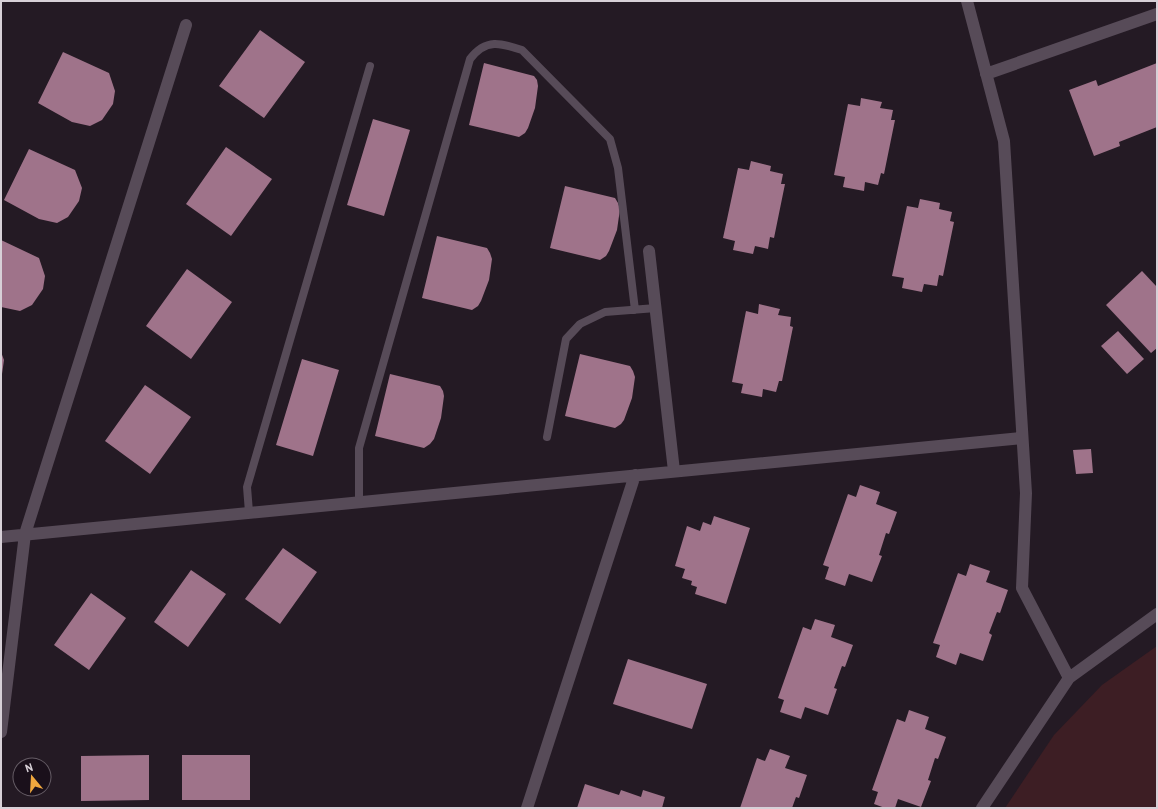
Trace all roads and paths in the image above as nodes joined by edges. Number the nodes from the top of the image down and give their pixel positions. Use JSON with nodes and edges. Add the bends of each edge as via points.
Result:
{"nodes":[{"id":1,"x":967,"y":1,"type":"edge"},
{"id":2,"x":1157,"y":14,"type":"edge"},
{"id":3,"x":186,"y":26,"type":"dead end"},
{"id":4,"x":370,"y":66,"type":"dead end"},
{"id":5,"x":986,"y":74,"type":"junction"},
{"id":6,"x":649,"y":251,"type":"dead end"},
{"id":7,"x":656,"y":308,"type":"junction"},
{"id":8,"x":635,"y":310,"type":"junction"},
{"id":9,"x":547,"y":437,"type":"dead end"},
{"id":10,"x":1022,"y":438,"type":"junction"},
{"id":11,"x":674,"y":471,"type":"junction"},
{"id":12,"x":635,"y":475,"type":"junction"},
{"id":13,"x":359,"y":502,"type":"junction"},
{"id":14,"x":249,"y":512,"type":"junction"},
{"id":15,"x":25,"y":534,"type":"junction"},
{"id":16,"x":1,"y":537,"type":"edge"},
{"id":17,"x":1157,"y":614,"type":"edge"},
{"id":18,"x":1069,"y":678,"type":"junction"},
{"id":19,"x":1,"y":728,"type":"edge"},
{"id":20,"x":1,"y":732,"type":"edge"},
{"id":21,"x":527,"y":808,"type":"edge"},
{"id":22,"x":982,"y":808,"type":"edge"}],
"edges":[{"from":1,"to":5,"type":"street"},
{"from":2,"to":5,"type":"street"},
{"from":3,"to":15,"type":"street"},
{"from":4,"to":14,"type":"lane","via":[[247,487]]},
{"from":5,"to":10,"type":"street","via":[[1004,141]]},
{"from":6,"to":7,"type":"street"},
{"from":7,"to":8,"type":"lane"},
{"from":7,"to":11,"type":"street"},
{"from":8,"to":9,"type":"lane","via":[[606,312],[580,324],[566,339]]},
{"from":8,"to":13,"type":"lane","via":[[618,168],[610,139],[522,50],[497,43],[480,49],[470,59],[359,448]]},
{"from":10,"to":11,"type":"street"},
{"from":10,"to":18,"type":"street","via":[[1026,493],[1022,588]]},
{"from":11,"to":12,"type":"street"},
{"from":12,"to":13,"type":"street"},
{"from":12,"to":21,"type":"street"},
{"from":13,"to":14,"type":"street"},
{"from":14,"to":15,"type":"street"},
{"from":15,"to":16,"type":"street"},
{"from":15,"to":19,"type":"street"},
{"from":17,"to":18,"type":"street"},
{"from":18,"to":22,"type":"street"},
{"from":19,"to":20,"type":"street"}]}
